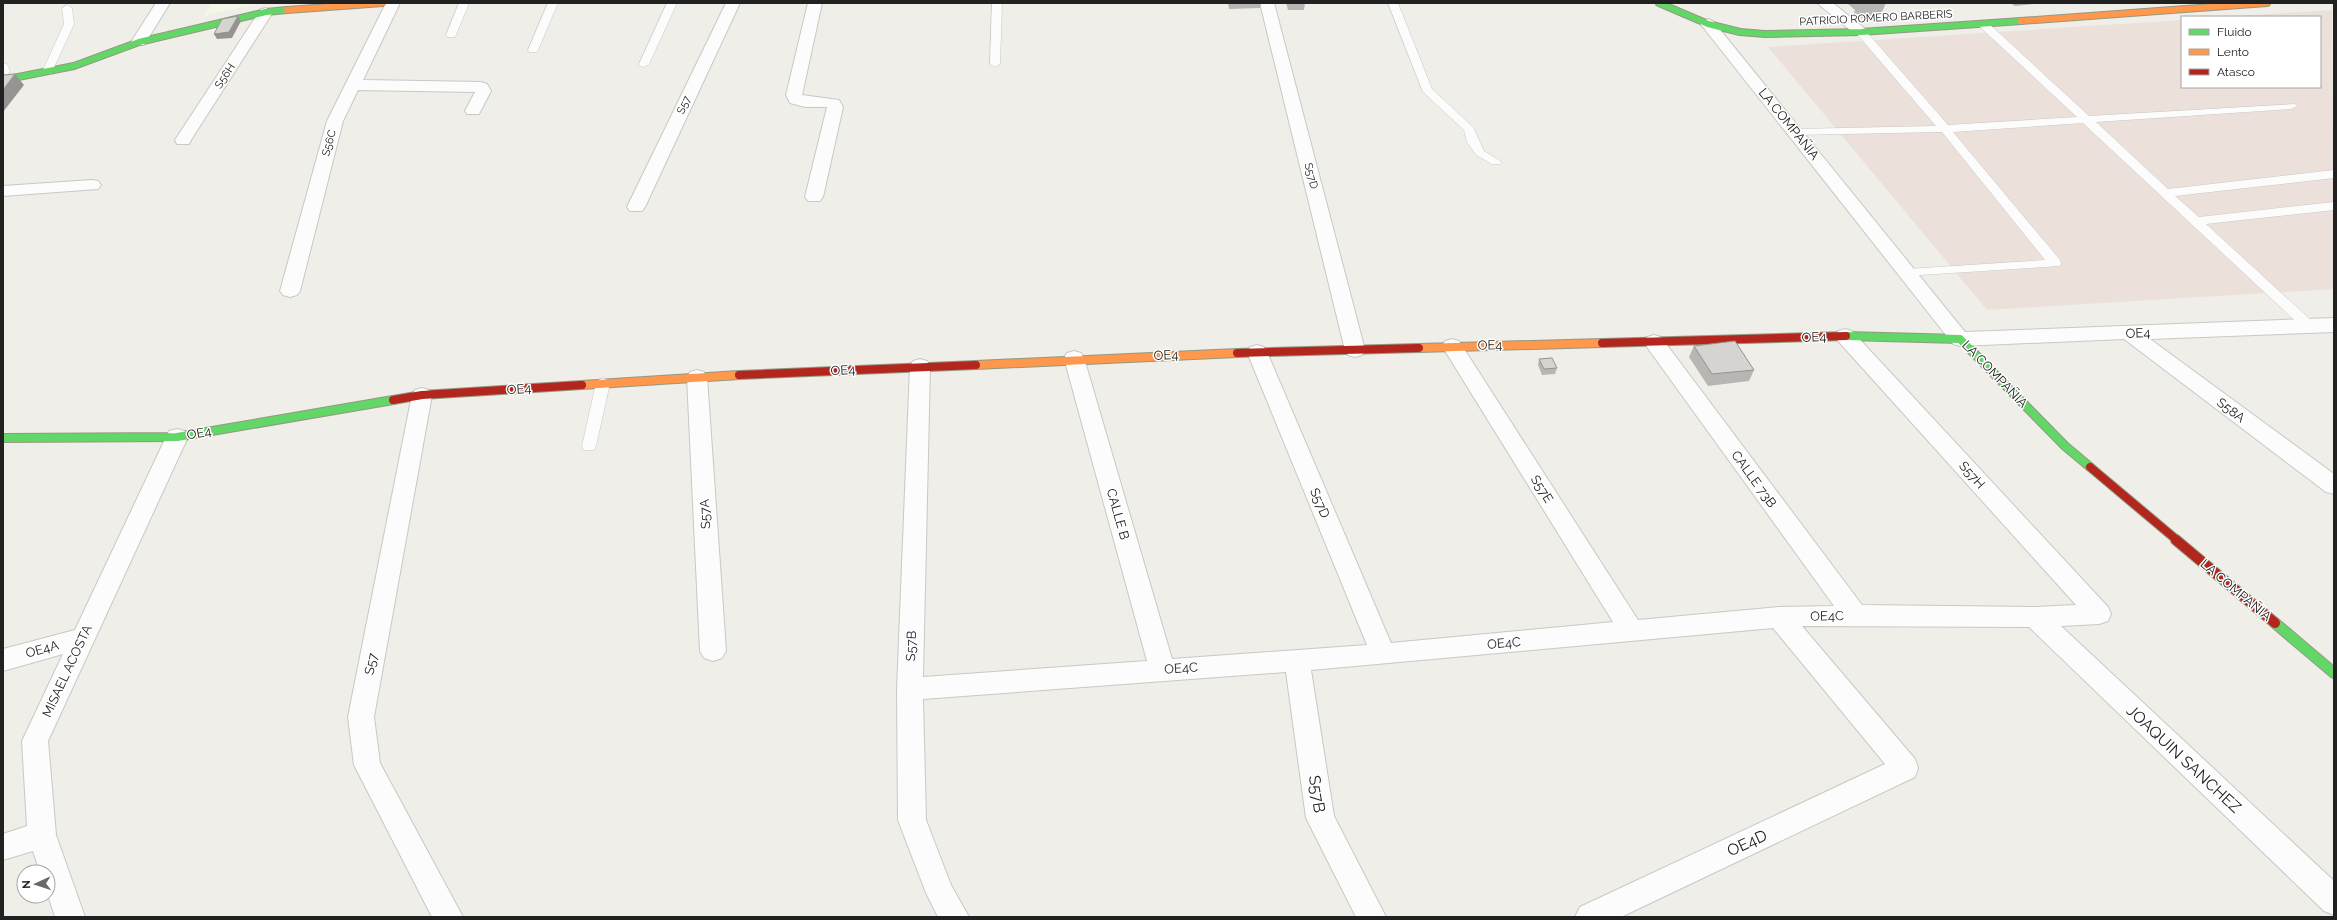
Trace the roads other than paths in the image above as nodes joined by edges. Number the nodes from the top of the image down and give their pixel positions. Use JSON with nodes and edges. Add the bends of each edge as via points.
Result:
{"nodes":[{"id":1,"x":162,"y":3,"type":"edge"},
{"id":2,"x":383,"y":3,"type":"edge"},
{"id":3,"x":393,"y":3,"type":"edge"},
{"id":4,"x":464,"y":3,"type":"edge"},
{"id":5,"x":553,"y":3,"type":"edge"},
{"id":6,"x":672,"y":3,"type":"edge"},
{"id":7,"x":733,"y":3,"type":"edge"},
{"id":8,"x":815,"y":3,"type":"edge"},
{"id":9,"x":998,"y":3,"type":"edge"},
{"id":10,"x":1267,"y":3,"type":"edge"},
{"id":11,"x":1393,"y":3,"type":"edge"},
{"id":12,"x":1659,"y":3,"type":"edge"},
{"id":13,"x":1824,"y":3,"type":"edge"},
{"id":14,"x":2266,"y":3,"type":"edge"},
{"id":15,"x":67,"y":8,"type":"dead end"},
{"id":16,"x":266,"y":12,"type":"junction"},
{"id":17,"x":1708,"y":24,"type":"junction"},
{"id":18,"x":1983,"y":24,"type":"junction"},
{"id":19,"x":1861,"y":32,"type":"junction"},
{"id":20,"x":451,"y":35,"type":"dead end"},
{"id":21,"x":139,"y":42,"type":"junction"},
{"id":22,"x":532,"y":50,"type":"dead end"},
{"id":23,"x":644,"y":64,"type":"dead end"},
{"id":24,"x":995,"y":64,"type":"dead end"},
{"id":25,"x":3,"y":66,"type":"edge"},
{"id":26,"x":47,"y":72,"type":"junction"},
{"id":27,"x":3,"y":74,"type":"edge"},
{"id":28,"x":3,"y":80,"type":"edge"},
{"id":29,"x":353,"y":85,"type":"junction"},
{"id":30,"x":2291,"y":106,"type":"dead end"},
{"id":31,"x":473,"y":111,"type":"dead end"},
{"id":32,"x":2086,"y":119,"type":"junction"},
{"id":33,"x":1945,"y":129,"type":"junction"},
{"id":34,"x":1795,"y":132,"type":"junction"},
{"id":35,"x":184,"y":140,"type":"dead end"},
{"id":36,"x":1496,"y":162,"type":"dead end"},
{"id":37,"x":2334,"y":174,"type":"edge"},
{"id":38,"x":92,"y":185,"type":"dead end"},
{"id":39,"x":3,"y":191,"type":"edge"},
{"id":40,"x":2166,"y":193,"type":"junction"},
{"id":41,"x":814,"y":197,"type":"dead end"},
{"id":42,"x":2334,"y":206,"type":"edge"},
{"id":43,"x":636,"y":208,"type":"dead end"},
{"id":44,"x":2196,"y":221,"type":"junction"},
{"id":45,"x":1909,"y":273,"type":"junction"},
{"id":46,"x":290,"y":291,"type":"dead end"},
{"id":47,"x":2334,"y":325,"type":"edge"},
{"id":48,"x":2309,"y":326,"type":"junction"},
{"id":49,"x":2129,"y":333,"type":"junction"},
{"id":50,"x":1845,"y":336,"type":"junction"},
{"id":51,"x":1960,"y":339,"type":"junction"},
{"id":52,"x":1654,"y":342,"type":"junction"},
{"id":53,"x":1452,"y":346,"type":"junction"},
{"id":54,"x":1355,"y":350,"type":"junction"},
{"id":55,"x":1257,"y":352,"type":"junction"},
{"id":56,"x":1074,"y":358,"type":"junction"},
{"id":57,"x":920,"y":366,"type":"junction"},
{"id":58,"x":697,"y":377,"type":"junction"},
{"id":59,"x":603,"y":383,"type":"junction"},
{"id":60,"x":422,"y":395,"type":"junction"},
{"id":61,"x":177,"y":437,"type":"junction"},
{"id":62,"x":3,"y":438,"type":"edge"},
{"id":63,"x":589,"y":446,"type":"dead end"},
{"id":64,"x":2331,"y":482,"type":"edge"},
{"id":65,"x":2099,"y":614,"type":"joint"},
{"id":66,"x":1854,"y":616,"type":"junction"},
{"id":67,"x":1779,"y":617,"type":"junction"},
{"id":68,"x":2034,"y":617,"type":"junction"},
{"id":69,"x":1632,"y":631,"type":"junction"},
{"id":70,"x":82,"y":638,"type":"junction"},
{"id":71,"x":713,"y":651,"type":"dead end"},
{"id":72,"x":1383,"y":654,"type":"junction"},
{"id":73,"x":3,"y":660,"type":"edge"},
{"id":74,"x":1298,"y":660,"type":"junction"},
{"id":75,"x":1162,"y":669,"type":"junction"},
{"id":76,"x":2334,"y":673,"type":"edge"},
{"id":77,"x":910,"y":689,"type":"junction"},
{"id":78,"x":42,"y":835,"type":"junction"},
{"id":79,"x":3,"y":847,"type":"edge"},
{"id":80,"x":2334,"y":901,"type":"edge"},
{"id":81,"x":70,"y":917,"type":"edge"},
{"id":82,"x":448,"y":917,"type":"edge"},
{"id":83,"x":954,"y":917,"type":"edge"},
{"id":84,"x":1371,"y":917,"type":"edge"},
{"id":85,"x":1590,"y":917,"type":"edge"}],
"edges":[{"from":1,"to":21,"type":"street"},
{"from":2,"to":16,"type":"street"},
{"from":3,"to":29,"type":"street","name":"S56C"},
{"from":4,"to":20,"type":"lane"},
{"from":5,"to":22,"type":"lane"},
{"from":6,"to":23,"type":"lane"},
{"from":7,"to":43,"type":"street","name":"S57"},
{"from":8,"to":41,"type":"street","via":[[794,96],[796,100],[803,102],[826,102],[832,103],[835,107]]},
{"from":9,"to":24,"type":"lane"},
{"from":10,"to":54,"type":"street","name":"S57D"},
{"from":11,"to":36,"type":"lane","via":[[1427,90],[1469,129],[1480,153]]},
{"from":12,"to":17,"type":"street","name":"PATRICIO ROMERO BARBERIS"},
{"from":13,"to":19,"type":"street"},
{"from":14,"to":18,"type":"street","name":"PATRICIO ROMERO BARBERIS"},
{"from":15,"to":26,"type":"lane","via":[[69,24],[48,64]]},
{"from":16,"to":21,"type":"street"},
{"from":16,"to":35,"type":"street","name":"S56H"},
{"from":17,"to":19,"type":"street","name":"PATRICIO ROMERO BARBERIS","via":[[1740,32],[1764,34]]},
{"from":17,"to":34,"type":"street","name":"LA COMPAÑIA"},
{"from":18,"to":19,"type":"street","name":"PATRICIO ROMERO BARBERIS"},
{"from":18,"to":32,"type":"lane"},
{"from":19,"to":33,"type":"lane"},
{"from":21,"to":26,"type":"street","via":[[74,66]]},
{"from":25,"to":27,"type":"lane"},
{"from":26,"to":28,"type":"street"},
{"from":29,"to":31,"type":"street","via":[[481,87],[483,91]]},
{"from":29,"to":46,"type":"street","name":"S56C","via":[[335,121]]},
{"from":30,"to":32,"type":"lane"},
{"from":32,"to":33,"type":"lane"},
{"from":32,"to":40,"type":"lane"},
{"from":33,"to":34,"type":"lane"},
{"from":33,"to":45,"type":"lane","via":[[2055,263]]},
{"from":34,"to":45,"type":"street","name":"LA COMPAÑIA"},
{"from":37,"to":40,"type":"lane"},
{"from":38,"to":39,"type":"street"},
{"from":40,"to":44,"type":"lane"},
{"from":42,"to":44,"type":"lane"},
{"from":44,"to":48,"type":"lane"},
{"from":45,"to":51,"type":"street","name":"LA COMPAÑIA"},
{"from":47,"to":48,"type":"street","name":"OE4"},
{"from":48,"to":49,"type":"street","name":"OE4"},
{"from":49,"to":51,"type":"street","name":"OE4"},
{"from":49,"to":64,"type":"street","name":"S58A"},
{"from":50,"to":51,"type":"street","name":"OE4"},
{"from":50,"to":52,"type":"street","name":"OE4"},
{"from":50,"to":65,"type":"street","name":"S57H"},
{"from":51,"to":76,"type":"street","name":"LA COMPAÑIA","via":[[2065,446]]},
{"from":52,"to":53,"type":"street","name":"OE4"},
{"from":52,"to":66,"type":"street","name":"CALLE 73B"},
{"from":53,"to":54,"type":"street","name":"OE4"},
{"from":53,"to":69,"type":"street","name":"S57E"},
{"from":54,"to":55,"type":"street","name":"OE4"},
{"from":55,"to":56,"type":"street","name":"OE4"},
{"from":55,"to":72,"type":"street","name":"S57D"},
{"from":56,"to":57,"type":"street","name":"OE4"},
{"from":56,"to":75,"type":"street","name":"CALLE B"},
{"from":57,"to":58,"type":"street","name":"OE4"},
{"from":57,"to":77,"type":"street","name":"S57B"},
{"from":58,"to":59,"type":"street","name":"OE4"},
{"from":58,"to":71,"type":"street","name":"S57A"},
{"from":59,"to":60,"type":"street","name":"OE4"},
{"from":59,"to":63,"type":"lane"},
{"from":60,"to":61,"type":"street","name":"OE4"},
{"from":60,"to":82,"type":"street","name":"S57","via":[[361,717],[367,765]]},
{"from":61,"to":62,"type":"street","name":"OE4"},
{"from":61,"to":70,"type":"street","name":"MISAEL ACOSTA"},
{"from":65,"to":68,"type":"street","name":"OE4C"},
{"from":66,"to":67,"type":"street","name":"OE4C"},
{"from":66,"to":68,"type":"street","name":"OE4C"},
{"from":67,"to":69,"type":"street","name":"OE4C"},
{"from":67,"to":85,"type":"street","name":"OE4D","via":[[1904,768]]},
{"from":68,"to":80,"type":"street","name":"JOAQUIN SANCHEZ"},
{"from":69,"to":72,"type":"street","name":"OE4C"},
{"from":70,"to":73,"type":"street","name":"OE4A"},
{"from":70,"to":78,"type":"street","name":"MISAEL ACOSTA","via":[[35,741]]},
{"from":72,"to":74,"type":"street","name":"OE4C"},
{"from":74,"to":75,"type":"street","name":"OE4C"},
{"from":74,"to":84,"type":"street","name":"S57B","via":[[1320,818]]},
{"from":75,"to":77,"type":"street","name":"OE4C"},
{"from":77,"to":83,"type":"street","name":"S57B","via":[[912,820],[940,893]]},
{"from":78,"to":79,"type":"street"},
{"from":78,"to":81,"type":"street","name":"MISAEL ACOSTA"}]}
